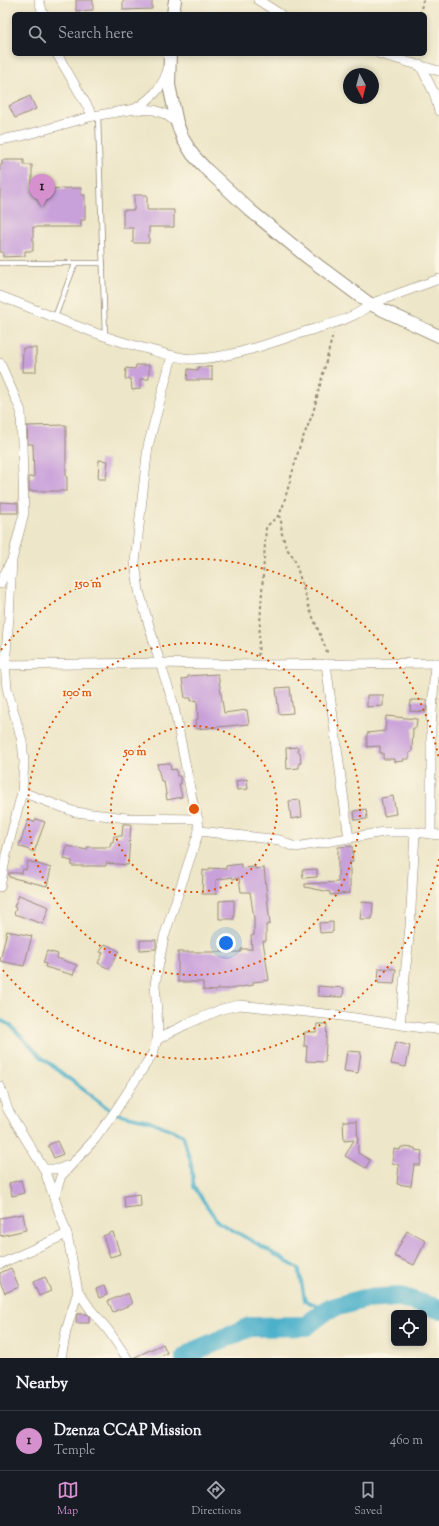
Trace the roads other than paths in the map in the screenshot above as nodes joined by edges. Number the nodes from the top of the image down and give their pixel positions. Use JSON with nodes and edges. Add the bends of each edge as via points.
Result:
{"nodes":[{"id":1,"x":40,"y":0,"type":"edge"},
{"id":2,"x":174,"y":0,"type":"edge"},
{"id":3,"x":258,"y":0,"type":"edge"},
{"id":4,"x":43,"y":12,"type":"edge"},
{"id":5,"x":173,"y":12,"type":"edge"},
{"id":6,"x":277,"y":12,"type":"edge"},
{"id":7,"x":58,"y":56,"type":"edge"},
{"id":8,"x":387,"y":56,"type":"edge"},
{"id":9,"x":169,"y":60,"type":"edge"},
{"id":10,"x":420,"y":65,"type":"junction"},
{"id":11,"x":439,"y":71,"type":"edge"},
{"id":12,"x":135,"y":109,"type":"junction"},
{"id":13,"x":439,"y":111,"type":"edge"},
{"id":14,"x":96,"y":115,"type":"junction"},
{"id":15,"x":176,"y":123,"type":"junction"},
{"id":16,"x":0,"y":140,"type":"edge"},
{"id":17,"x":0,"y":263,"type":"edge"},
{"id":18,"x":103,"y":263,"type":"junction"},
{"id":19,"x":75,"y":264,"type":"junction"},
{"id":20,"x":439,"y":279,"type":"edge"},
{"id":21,"x":0,"y":296,"type":"edge"},
{"id":22,"x":370,"y":304,"type":"junction"},
{"id":23,"x":55,"y":317,"type":"junction"},
{"id":24,"x":439,"y":336,"type":"edge"},
{"id":25,"x":105,"y":337,"type":"junction"},
{"id":26,"x":172,"y":356,"type":"junction"},
{"id":27,"x":0,"y":363,"type":"edge"},
{"id":28,"x":12,"y":560,"type":"junction"},
{"id":29,"x":0,"y":584,"type":"edge"},
{"id":30,"x":160,"y":663,"type":"junction"},
{"id":31,"x":437,"y":663,"type":"edge"},
{"id":32,"x":329,"y":664,"type":"junction"},
{"id":33,"x":2,"y":665,"type":"edge"},
{"id":34,"x":22,"y":792,"type":"junction"},
{"id":35,"x":198,"y":819,"type":"junction"},
{"id":36,"x":199,"y":831,"type":"junction"},
{"id":37,"x":415,"y":832,"type":"junction"},
{"id":38,"x":435,"y":834,"type":"edge"},
{"id":39,"x":349,"y":839,"type":"junction"},
{"id":40,"x":1,"y":874,"type":"edge"},
{"id":41,"x":0,"y":887,"type":"edge"},
{"id":42,"x":400,"y":1024,"type":"junction"},
{"id":43,"x":439,"y":1028,"type":"edge"},
{"id":44,"x":157,"y":1040,"type":"junction"},
{"id":45,"x":0,"y":1086,"type":"edge"},
{"id":46,"x":4,"y":1111,"type":"edge"},
{"id":47,"x":72,"y":1163,"type":"junction"},
{"id":48,"x":44,"y":1169,"type":"junction"},
{"id":49,"x":54,"y":1198,"type":"junction"},
{"id":50,"x":67,"y":1234,"type":"junction"},
{"id":51,"x":0,"y":1264,"type":"edge"},
{"id":52,"x":78,"y":1291,"type":"junction"},
{"id":53,"x":62,"y":1358,"type":"edge"},
{"id":54,"x":126,"y":1358,"type":"edge"}],
"edges":[{"from":1,"to":4,"type":"street"},
{"from":2,"to":5,"type":"street"},
{"from":3,"to":6,"type":"street"},
{"from":7,"to":14,"type":"street"},
{"from":8,"to":10,"type":"street"},
{"from":9,"to":12,"type":"street","via":[[159,90],[150,100]]},
{"from":9,"to":15,"type":"street"},
{"from":10,"to":11,"type":"street"},
{"from":10,"to":13,"type":"street","via":[[434,93]]},
{"from":12,"to":14,"type":"street"},
{"from":12,"to":15,"type":"street","via":[[154,110],[165,114]]},
{"from":14,"to":16,"type":"street"},
{"from":14,"to":18,"type":"lane"},
{"from":15,"to":22,"type":"street","via":[[183,139],[207,170],[307,257]]},
{"from":17,"to":19,"type":"lane"},
{"from":18,"to":19,"type":"lane"},
{"from":18,"to":25,"type":"lane"},
{"from":19,"to":23,"type":"lane"},
{"from":20,"to":22,"type":"street"},
{"from":21,"to":23,"type":"street"},
{"from":22,"to":24,"type":"street"},
{"from":22,"to":26,"type":"street","via":[[363,311],[336,321],[231,354],[194,359]]},
{"from":23,"to":25,"type":"street"},
{"from":25,"to":26,"type":"street"},
{"from":26,"to":30,"type":"street","via":[[148,446],[134,562],[139,591]]},
{"from":27,"to":28,"type":"street","via":[[21,411],[24,513]]},
{"from":28,"to":29,"type":"street"},
{"from":28,"to":33,"type":"street","via":[[10,617]]},
{"from":30,"to":32,"type":"street"},
{"from":30,"to":33,"type":"street"},
{"from":30,"to":35,"type":"street","via":[[173,702]]},
{"from":31,"to":32,"type":"street"},
{"from":31,"to":38,"type":"street","via":[[431,728]]},
{"from":32,"to":39,"type":"street"},
{"from":33,"to":34,"type":"street","via":[[22,741]]},
{"from":34,"to":35,"type":"street","via":[[75,812],[127,818]]},
{"from":34,"to":40,"type":"street"},
{"from":35,"to":36,"type":"street"},
{"from":36,"to":39,"type":"street","via":[[280,840],[296,847]]},
{"from":36,"to":44,"type":"street","via":[[166,930],[157,970]]},
{"from":37,"to":38,"type":"street"},
{"from":37,"to":39,"type":"street","via":[[384,832]]},
{"from":37,"to":42,"type":"street","via":[[410,927]]},
{"from":40,"to":41,"type":"street"},
{"from":42,"to":43,"type":"street"},
{"from":42,"to":44,"type":"street","via":[[240,1005],[222,1009],[177,1028]]},
{"from":44,"to":47,"type":"street","via":[[153,1053],[114,1113],[95,1139]]},
{"from":45,"to":46,"type":"street"},
{"from":46,"to":48,"type":"street"},
{"from":47,"to":48,"type":"street","via":[[59,1169]]},
{"from":47,"to":49,"type":"street","via":[[62,1176]]},
{"from":48,"to":49,"type":"street"},
{"from":49,"to":50,"type":"street"},
{"from":50,"to":51,"type":"street"},
{"from":50,"to":52,"type":"street"},
{"from":52,"to":53,"type":"street","via":[[66,1331]]},
{"from":52,"to":54,"type":"street"}]}
